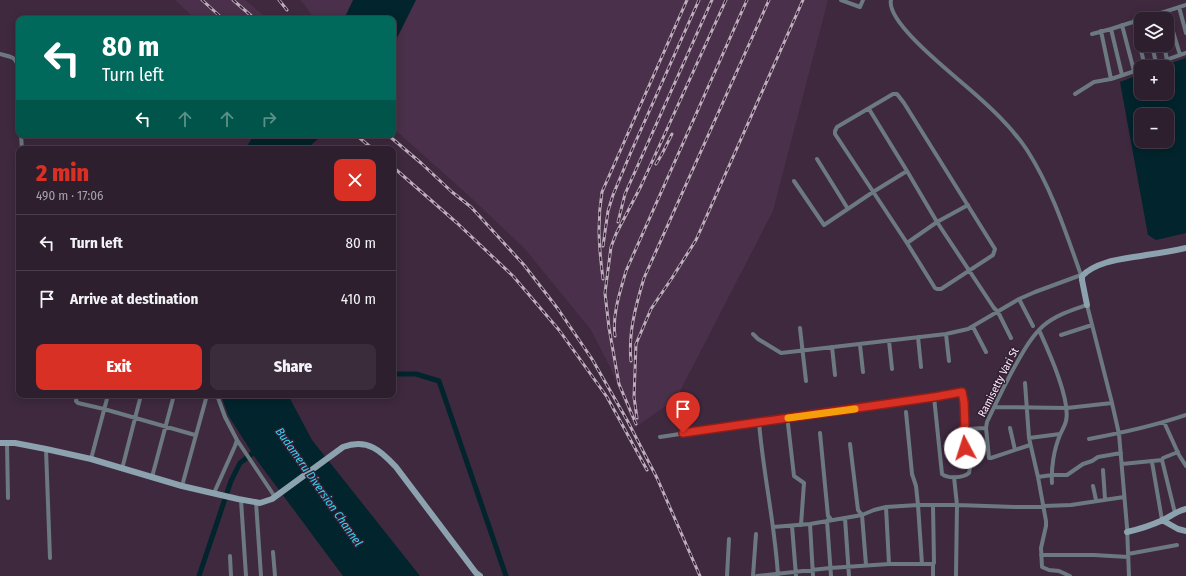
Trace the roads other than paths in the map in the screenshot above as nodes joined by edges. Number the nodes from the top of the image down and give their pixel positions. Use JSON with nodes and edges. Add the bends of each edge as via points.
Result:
{"nodes":[{"id":1,"x":841,"y":0,"type":"edge"},
{"id":2,"x":862,"y":0,"type":"edge"},
{"id":3,"x":891,"y":0,"type":"edge"},
{"id":4,"x":1186,"y":5,"type":"edge"},
{"id":5,"x":1179,"y":7,"type":"junction"},
{"id":6,"x":1167,"y":11,"type":"joint"},
{"id":7,"x":1134,"y":21,"type":"edge"},
{"id":8,"x":1122,"y":25,"type":"junction"},
{"id":9,"x":1111,"y":29,"type":"junction"},
{"id":10,"x":1101,"y":31,"type":"junction"},
{"id":11,"x":1186,"y":33,"type":"edge"},
{"id":12,"x":1092,"y":34,"type":"dead end"},
{"id":13,"x":1165,"y":52,"type":"edge"},
{"id":14,"x":1186,"y":53,"type":"edge"},
{"id":15,"x":0,"y":54,"type":"edge"},
{"id":16,"x":1180,"y":55,"type":"junction"},
{"id":17,"x":1167,"y":60,"type":"joint"},
{"id":18,"x":16,"y":62,"type":"edge"},
{"id":19,"x":1134,"y":71,"type":"joint"},
{"id":20,"x":1122,"y":75,"type":"junction"},
{"id":21,"x":1111,"y":79,"type":"junction"},
{"id":22,"x":1075,"y":94,"type":"dead end"},
{"id":23,"x":869,"y":109,"type":"junction"},
{"id":24,"x":817,"y":159,"type":"dead end"},
{"id":25,"x":907,"y":171,"type":"junction"},
{"id":26,"x":794,"y":181,"type":"dead end"},
{"id":27,"x":873,"y":192,"type":"junction"},
{"id":28,"x":968,"y":205,"type":"junction"},
{"id":29,"x":848,"y":209,"type":"junction"},
{"id":30,"x":937,"y":222,"type":"junction"},
{"id":31,"x":907,"y":242,"type":"junction"},
{"id":32,"x":1186,"y":248,"type":"edge"},
{"id":33,"x":968,"y":271,"type":"junction"},
{"id":34,"x":1082,"y":276,"type":"junction"},
{"id":35,"x":1019,"y":299,"type":"junction"},
{"id":36,"x":1087,"y":305,"type":"junction"},
{"id":37,"x":998,"y":312,"type":"junction"},
{"id":38,"x":1092,"y":325,"type":"junction"},
{"id":39,"x":1033,"y":326,"type":"dead end"},
{"id":40,"x":973,"y":327,"type":"junction"},
{"id":41,"x":800,"y":328,"type":"dead end"},
{"id":42,"x":1039,"y":330,"type":"junction"},
{"id":43,"x":753,"y":334,"type":"dead end"},
{"id":44,"x":946,"y":334,"type":"junction"},
{"id":45,"x":1061,"y":335,"type":"dead end"},
{"id":46,"x":918,"y":337,"type":"junction"},
{"id":47,"x":1011,"y":338,"type":"dead end"},
{"id":48,"x":889,"y":342,"type":"junction"},
{"id":49,"x":860,"y":345,"type":"junction"},
{"id":50,"x":832,"y":347,"type":"junction"},
{"id":51,"x":802,"y":350,"type":"junction"},
{"id":52,"x":986,"y":352,"type":"dead end"},
{"id":53,"x":949,"y":361,"type":"dead end"},
{"id":54,"x":921,"y":367,"type":"dead end"},
{"id":55,"x":892,"y":369,"type":"dead end"},
{"id":56,"x":862,"y":372,"type":"dead end"},
{"id":57,"x":835,"y":375,"type":"dead end"},
{"id":58,"x":806,"y":381,"type":"dead end"},
{"id":59,"x":1025,"y":383,"type":"dead end"},
{"id":60,"x":934,"y":397,"type":"junction"},
{"id":61,"x":76,"y":398,"type":"edge"},
{"id":62,"x":107,"y":398,"type":"edge"},
{"id":63,"x":140,"y":398,"type":"edge"},
{"id":64,"x":173,"y":398,"type":"edge"},
{"id":65,"x":205,"y":398,"type":"edge"},
{"id":66,"x":218,"y":398,"type":"edge"},
{"id":67,"x":1112,"y":403,"type":"junction"},
{"id":68,"x":994,"y":407,"type":"junction"},
{"id":69,"x":1026,"y":408,"type":"junction"},
{"id":70,"x":1067,"y":408,"type":"junction"},
{"id":71,"x":104,"y":409,"type":"junction"},
{"id":72,"x":906,"y":412,"type":"dead end"},
{"id":73,"x":1186,"y":415,"type":"edge"},
{"id":74,"x":135,"y":417,"type":"junction"},
{"id":75,"x":759,"y":422,"type":"junction"},
{"id":76,"x":1164,"y":422,"type":"junction"},
{"id":77,"x":788,"y":424,"type":"dead end"},
{"id":78,"x":165,"y":426,"type":"junction"},
{"id":79,"x":965,"y":426,"type":"junction"},
{"id":80,"x":986,"y":428,"type":"junction"},
{"id":81,"x":1010,"y":428,"type":"dead end"},
{"id":82,"x":820,"y":433,"type":"dead end"},
{"id":83,"x":1060,"y":434,"type":"junction"},
{"id":84,"x":1119,"y":434,"type":"junction"},
{"id":85,"x":195,"y":435,"type":"junction"},
{"id":86,"x":660,"y":437,"type":"dead end"},
{"id":87,"x":1029,"y":438,"type":"junction"},
{"id":88,"x":1089,"y":439,"type":"dead end"},
{"id":89,"x":237,"y":440,"type":"junction"},
{"id":90,"x":0,"y":443,"type":"edge"},
{"id":91,"x":7,"y":443,"type":"junction"},
{"id":92,"x":850,"y":444,"type":"dead end"},
{"id":93,"x":1030,"y":445,"type":"junction"},
{"id":94,"x":46,"y":449,"type":"junction"},
{"id":95,"x":1015,"y":450,"type":"junction"},
{"id":96,"x":1178,"y":452,"type":"junction"},
{"id":97,"x":1121,"y":453,"type":"junction"},
{"id":98,"x":91,"y":459,"type":"junction"},
{"id":99,"x":1162,"y":460,"type":"junction"},
{"id":100,"x":1152,"y":462,"type":"junction"},
{"id":101,"x":1122,"y":464,"type":"junction"},
{"id":102,"x":1186,"y":466,"type":"edge"},
{"id":103,"x":122,"y":469,"type":"junction"},
{"id":104,"x":1103,"y":470,"type":"dead end"},
{"id":105,"x":1052,"y":475,"type":"junction"},
{"id":106,"x":152,"y":477,"type":"junction"},
{"id":107,"x":954,"y":477,"type":"junction"},
{"id":108,"x":1038,"y":477,"type":"junction"},
{"id":109,"x":1052,"y":483,"type":"dead end"},
{"id":110,"x":182,"y":486,"type":"junction"},
{"id":111,"x":1093,"y":486,"type":"dead end"},
{"id":112,"x":215,"y":493,"type":"junction"},
{"id":113,"x":275,"y":496,"type":"junction"},
{"id":114,"x":1124,"y":496,"type":"junction"},
{"id":115,"x":8,"y":498,"type":"dead end"},
{"id":116,"x":1105,"y":499,"type":"junction"},
{"id":117,"x":241,"y":500,"type":"junction"},
{"id":118,"x":1096,"y":500,"type":"junction"},
{"id":119,"x":256,"y":502,"type":"junction"},
{"id":120,"x":918,"y":505,"type":"junction"},
{"id":121,"x":957,"y":505,"type":"junction"},
{"id":122,"x":1043,"y":505,"type":"junction"},
{"id":123,"x":933,"y":506,"type":"junction"},
{"id":124,"x":886,"y":507,"type":"junction"},
{"id":125,"x":1186,"y":509,"type":"edge"},
{"id":126,"x":1175,"y":513,"type":"junction"},
{"id":127,"x":862,"y":515,"type":"junction"},
{"id":128,"x":845,"y":518,"type":"junction"},
{"id":129,"x":1162,"y":520,"type":"junction"},
{"id":130,"x":827,"y":521,"type":"junction"},
{"id":131,"x":810,"y":524,"type":"junction"},
{"id":132,"x":801,"y":525,"type":"junction"},
{"id":133,"x":792,"y":526,"type":"junction"},
{"id":134,"x":773,"y":527,"type":"junction"},
{"id":135,"x":1186,"y":531,"type":"edge"},
{"id":136,"x":1127,"y":532,"type":"junction"},
{"id":137,"x":756,"y":534,"type":"dead end"},
{"id":138,"x":729,"y":539,"type":"dead end"},
{"id":139,"x":1177,"y":545,"type":"dead end"},
{"id":140,"x":273,"y":552,"type":"dead end"},
{"id":141,"x":1041,"y":555,"type":"junction"},
{"id":142,"x":230,"y":556,"type":"dead end"},
{"id":143,"x":1128,"y":556,"type":"junction"},
{"id":144,"x":50,"y":558,"type":"dead end"},
{"id":145,"x":889,"y":564,"type":"junction"},
{"id":146,"x":922,"y":564,"type":"junction"},
{"id":147,"x":933,"y":564,"type":"junction"},
{"id":148,"x":866,"y":565,"type":"junction"},
{"id":149,"x":848,"y":567,"type":"junction"},
{"id":150,"x":830,"y":568,"type":"junction"},
{"id":151,"x":813,"y":570,"type":"junction"},
{"id":152,"x":796,"y":574,"type":"edge"},
{"id":153,"x":778,"y":575,"type":"edge"},
{"id":154,"x":231,"y":576,"type":"edge"},
{"id":155,"x":246,"y":576,"type":"edge"},
{"id":156,"x":261,"y":576,"type":"edge"},
{"id":157,"x":275,"y":576,"type":"edge"},
{"id":158,"x":480,"y":576,"type":"edge"},
{"id":159,"x":727,"y":576,"type":"edge"},
{"id":160,"x":753,"y":576,"type":"edge"},
{"id":161,"x":757,"y":576,"type":"edge"},
{"id":162,"x":813,"y":576,"type":"edge"},
{"id":163,"x":831,"y":576,"type":"edge"},
{"id":164,"x":849,"y":576,"type":"edge"},
{"id":165,"x":933,"y":576,"type":"edge"},
{"id":166,"x":956,"y":576,"type":"edge"},
{"id":167,"x":1070,"y":576,"type":"edge"},
{"id":168,"x":1129,"y":576,"type":"edge"}],
"edges":[{"from":1,"to":2,"type":"street","via":[[860,7]]},
{"from":3,"to":34,"type":"street","via":[[890,4],[902,26],[990,108],[1027,150],[1055,205]]},
{"from":4,"to":5,"type":"street"},
{"from":5,"to":6,"type":"street"},
{"from":5,"to":11,"type":"street"},
{"from":6,"to":16,"type":"street"},
{"from":7,"to":8,"type":"street"},
{"from":8,"to":9,"type":"street"},
{"from":8,"to":19,"type":"street"},
{"from":9,"to":10,"type":"street"},
{"from":9,"to":20,"type":"street"},
{"from":10,"to":12,"type":"street"},
{"from":10,"to":21,"type":"street"},
{"from":13,"to":17,"type":"street"},
{"from":14,"to":16,"type":"street"},
{"from":15,"to":18,"type":"street","via":[[13,58]]},
{"from":16,"to":17,"type":"street"},
{"from":19,"to":20,"type":"street"},
{"from":20,"to":21,"type":"street"},
{"from":21,"to":22,"type":"street","via":[[1094,82]]},
{"from":23,"to":25,"type":"street"},
{"from":23,"to":27,"type":"street","via":[[837,127],[835,134]]},
{"from":23,"to":28,"type":"street","via":[[897,94]]},
{"from":24,"to":29,"type":"street"},
{"from":25,"to":27,"type":"street"},
{"from":25,"to":30,"type":"street"},
{"from":26,"to":29,"type":"street","via":[[824,225]]},
{"from":27,"to":29,"type":"street"},
{"from":27,"to":31,"type":"street"},
{"from":28,"to":30,"type":"street"},
{"from":28,"to":33,"type":"street","via":[[995,249],[993,255]]},
{"from":30,"to":31,"type":"street"},
{"from":30,"to":33,"type":"street"},
{"from":31,"to":33,"type":"street","via":[[937,289]]},
{"from":32,"to":34,"type":"main road","via":[[1115,261],[1094,267]]},
{"from":33,"to":37,"type":"street"},
{"from":34,"to":35,"type":"street"},
{"from":34,"to":36,"type":"main road"},
{"from":35,"to":37,"type":"street"},
{"from":35,"to":39,"type":"street"},
{"from":36,"to":38,"type":"street"},
{"from":36,"to":42,"type":"street","name":"Ramisetty Vari St","via":[[1073,309]]},
{"from":37,"to":40,"type":"street"},
{"from":37,"to":47,"type":"street"},
{"from":38,"to":45,"type":"street"},
{"from":38,"to":67,"type":"street"},
{"from":40,"to":44,"type":"street"},
{"from":40,"to":52,"type":"street"},
{"from":41,"to":51,"type":"street"},
{"from":42,"to":68,"type":"street","name":"Ramisetty Vari St","via":[[1026,347]]},
{"from":42,"to":70,"type":"street","via":[[1059,378]]},
{"from":43,"to":51,"type":"street","via":[[781,353]]},
{"from":44,"to":46,"type":"street"},
{"from":44,"to":53,"type":"street"},
{"from":46,"to":48,"type":"street"},
{"from":46,"to":54,"type":"street"},
{"from":48,"to":49,"type":"street"},
{"from":48,"to":55,"type":"street"},
{"from":49,"to":50,"type":"street"},
{"from":49,"to":56,"type":"street"},
{"from":50,"to":51,"type":"street"},
{"from":50,"to":57,"type":"street"},
{"from":51,"to":58,"type":"street"},
{"from":59,"to":69,"type":"street"},
{"from":60,"to":75,"type":"street"},
{"from":60,"to":79,"type":"street","via":[[962,392]]},
{"from":60,"to":107,"type":"street","via":[[942,474],[945,477]]},
{"from":61,"to":71,"type":"street","via":[[78,403]]},
{"from":62,"to":71,"type":"street"},
{"from":63,"to":74,"type":"street"},
{"from":64,"to":78,"type":"street"},
{"from":65,"to":85,"type":"street"},
{"from":66,"to":89,"type":"street"},
{"from":67,"to":70,"type":"street"},
{"from":67,"to":84,"type":"street"},
{"from":68,"to":69,"type":"street"},
{"from":68,"to":80,"type":"street","name":"Ramisetty Vari St"},
{"from":69,"to":70,"type":"street"},
{"from":69,"to":87,"type":"street"},
{"from":70,"to":83,"type":"street","via":[[1066,421]]},
{"from":71,"to":74,"type":"street"},
{"from":71,"to":98,"type":"street"},
{"from":72,"to":120,"type":"street"},
{"from":73,"to":76,"type":"street"},
{"from":74,"to":78,"type":"street"},
{"from":74,"to":103,"type":"street"},
{"from":75,"to":86,"type":"street"},
{"from":75,"to":134,"type":"street"},
{"from":76,"to":84,"type":"street"},
{"from":76,"to":96,"type":"street"},
{"from":77,"to":132,"type":"street","via":[[794,476],[804,483]]},
{"from":78,"to":85,"type":"street"},
{"from":78,"to":106,"type":"street"},
{"from":79,"to":80,"type":"street","via":[[967,430]]},
{"from":79,"to":107,"type":"street","via":[[961,432],[964,450],[969,457],[970,471],[968,475]]},
{"from":80,"to":95,"type":"street","name":"Ramisetty Vari St","via":[[989,458]]},
{"from":81,"to":95,"type":"street"},
{"from":82,"to":130,"type":"street","via":[[830,518]]},
{"from":83,"to":87,"type":"street"},
{"from":83,"to":105,"type":"street"},
{"from":84,"to":88,"type":"street"},
{"from":84,"to":97,"type":"street"},
{"from":85,"to":110,"type":"street"},
{"from":87,"to":93,"type":"street"},
{"from":89,"to":112,"type":"street"},
{"from":89,"to":113,"type":"street"},
{"from":90,"to":91,"type":"main road"},
{"from":91,"to":94,"type":"main road"},
{"from":91,"to":115,"type":"street"},
{"from":92,"to":127,"type":"street","via":[[858,510]]},
{"from":93,"to":95,"type":"street","name":"Ramisetty Vari St"},
{"from":93,"to":108,"type":"street"},
{"from":94,"to":98,"type":"main road"},
{"from":94,"to":144,"type":"street"},
{"from":96,"to":99,"type":"street"},
{"from":96,"to":102,"type":"street"},
{"from":97,"to":101,"type":"street"},
{"from":97,"to":105,"type":"street","via":[[1098,457],[1067,475]]},
{"from":98,"to":103,"type":"main road"},
{"from":99,"to":100,"type":"street"},
{"from":99,"to":126,"type":"street"},
{"from":100,"to":101,"type":"street"},
{"from":100,"to":129,"type":"street"},
{"from":101,"to":114,"type":"street"},
{"from":103,"to":106,"type":"main road"},
{"from":104,"to":116,"type":"street"},
{"from":105,"to":108,"type":"street"},
{"from":105,"to":109,"type":"street"},
{"from":106,"to":110,"type":"main road"},
{"from":107,"to":121,"type":"street"},
{"from":108,"to":122,"type":"street"},
{"from":110,"to":112,"type":"main road"},
{"from":111,"to":118,"type":"street"},
{"from":112,"to":117,"type":"main road"},
{"from":113,"to":119,"type":"main road","via":[[265,502]]},
{"from":113,"to":158,"type":"main road","via":[[346,446],[373,446],[396,467]]},
{"from":114,"to":116,"type":"street"},
{"from":114,"to":136,"type":"street"},
{"from":116,"to":118,"type":"street"},
{"from":117,"to":119,"type":"main road"},
{"from":117,"to":155,"type":"street"},
{"from":118,"to":122,"type":"street","via":[[1071,505]]},
{"from":119,"to":156,"type":"street"},
{"from":120,"to":123,"type":"street"},
{"from":120,"to":124,"type":"street"},
{"from":120,"to":146,"type":"street"},
{"from":121,"to":122,"type":"street"},
{"from":121,"to":123,"type":"street"},
{"from":121,"to":166,"type":"street"},
{"from":122,"to":141,"type":"street","via":[[1046,526]]},
{"from":123,"to":147,"type":"street"},
{"from":124,"to":127,"type":"street"},
{"from":124,"to":145,"type":"street"},
{"from":125,"to":126,"type":"main road"},
{"from":126,"to":129,"type":"main road"},
{"from":127,"to":128,"type":"street"},
{"from":127,"to":148,"type":"street"},
{"from":128,"to":130,"type":"street"},
{"from":128,"to":149,"type":"street"},
{"from":129,"to":135,"type":"main road"},
{"from":129,"to":136,"type":"main road"},
{"from":130,"to":131,"type":"street"},
{"from":130,"to":150,"type":"street"},
{"from":131,"to":132,"type":"street"},
{"from":131,"to":151,"type":"street"},
{"from":132,"to":133,"type":"street"},
{"from":133,"to":134,"type":"street"},
{"from":133,"to":152,"type":"street"},
{"from":134,"to":153,"type":"street"},
{"from":136,"to":143,"type":"street"},
{"from":137,"to":160,"type":"street"},
{"from":138,"to":159,"type":"street"},
{"from":139,"to":143,"type":"street"},
{"from":140,"to":157,"type":"street"},
{"from":141,"to":143,"type":"street"},
{"from":141,"to":167,"type":"street","via":[[1043,568]]},
{"from":142,"to":154,"type":"street"},
{"from":143,"to":168,"type":"street"},
{"from":145,"to":146,"type":"street"},
{"from":145,"to":148,"type":"street"},
{"from":146,"to":147,"type":"street"},
{"from":147,"to":165,"type":"street"},
{"from":148,"to":149,"type":"street"},
{"from":149,"to":150,"type":"street"},
{"from":149,"to":164,"type":"street"},
{"from":150,"to":151,"type":"street"},
{"from":150,"to":163,"type":"street"},
{"from":151,"to":152,"type":"street"},
{"from":151,"to":162,"type":"street"},
{"from":152,"to":153,"type":"street"},
{"from":153,"to":161,"type":"street"}]}
